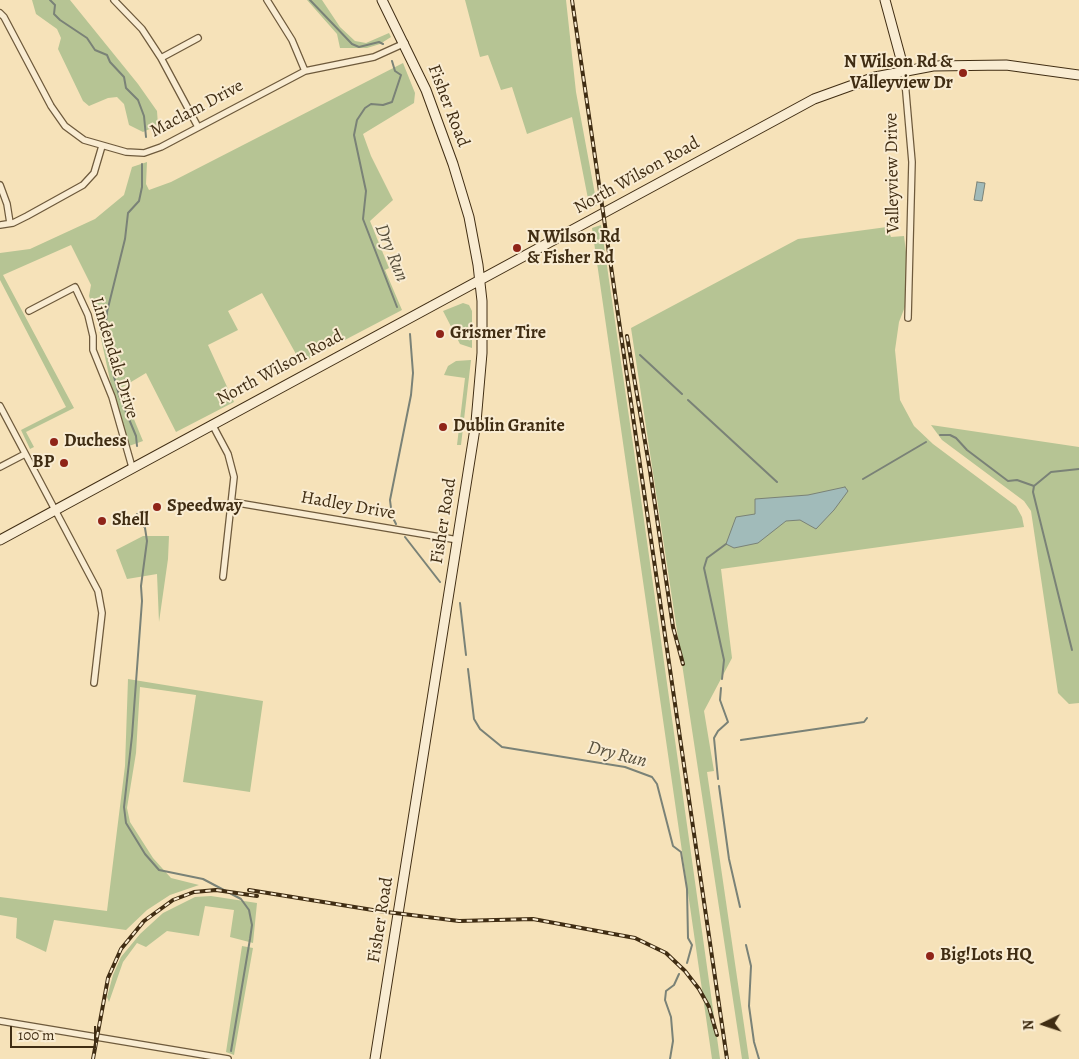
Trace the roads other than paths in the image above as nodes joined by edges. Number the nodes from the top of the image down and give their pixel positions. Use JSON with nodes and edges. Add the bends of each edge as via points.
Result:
{"nodes":[{"id":1,"x":114,"y":0,"type":"edge"},
{"id":2,"x":266,"y":0,"type":"edge"},
{"id":3,"x":382,"y":0,"type":"edge"},
{"id":4,"x":886,"y":0,"type":"edge"},
{"id":5,"x":0,"y":13,"type":"edge"},
{"id":6,"x":198,"y":38,"type":"dead end"},
{"id":7,"x":405,"y":43,"type":"junction"},
{"id":8,"x":161,"y":58,"type":"junction"},
{"id":9,"x":904,"y":70,"type":"junction"},
{"id":10,"x":305,"y":71,"type":"junction"},
{"id":11,"x":1079,"y":75,"type":"edge"},
{"id":12,"x":198,"y":127,"type":"junction"},
{"id":13,"x":102,"y":146,"type":"junction"},
{"id":14,"x":0,"y":185,"type":"edge"},
{"id":15,"x":10,"y":223,"type":"junction"},
{"id":16,"x":0,"y":225,"type":"edge"},
{"id":17,"x":480,"y":278,"type":"junction"},
{"id":18,"x":29,"y":311,"type":"dead end"},
{"id":19,"x":908,"y":318,"type":"dead end"},
{"id":20,"x":0,"y":406,"type":"edge"},
{"id":21,"x":212,"y":424,"type":"junction"},
{"id":22,"x":25,"y":454,"type":"junction"},
{"id":23,"x":0,"y":467,"type":"edge"},
{"id":24,"x":132,"y":467,"type":"junction"},
{"id":25,"x":232,"y":502,"type":"junction"},
{"id":26,"x":54,"y":510,"type":"junction"},
{"id":27,"x":0,"y":540,"type":"edge"},
{"id":28,"x":458,"y":540,"type":"junction"},
{"id":29,"x":223,"y":577,"type":"dead end"},
{"id":30,"x":94,"y":683,"type":"dead end"},
{"id":31,"x":0,"y":1021,"type":"edge"},
{"id":32,"x":228,"y":1059,"type":"edge"},
{"id":33,"x":375,"y":1059,"type":"edge"}],
"edges":[{"from":1,"to":8,"type":"street","via":[[142,29]]},
{"from":2,"to":10,"type":"street","via":[[292,40]]},
{"from":3,"to":7,"type":"main road","name":"Fisher Road"},
{"from":4,"to":9,"type":"main road","name":"Valleyview Drive"},
{"from":5,"to":13,"type":"street","name":"Maclam Drive","via":[[64,126],[84,140]]},
{"from":6,"to":8,"type":"street"},
{"from":7,"to":10,"type":"street","name":"Maclam Drive","via":[[374,57]]},
{"from":7,"to":17,"type":"main road","name":"Fisher Road","via":[[453,164],[474,237]]},
{"from":8,"to":12,"type":"street"},
{"from":9,"to":11,"type":"main road","name":"North Wilson Road","via":[[984,64]]},
{"from":9,"to":17,"type":"main road","name":"North Wilson Road","via":[[864,80],[814,99]]},
{"from":9,"to":19,"type":"street","name":"Valleyview Drive","via":[[912,162]]},
{"from":10,"to":12,"type":"street","name":"Maclam Drive"},
{"from":12,"to":13,"type":"street","name":"Maclam Drive","via":[[161,147],[144,152],[126,152]]},
{"from":13,"to":15,"type":"street","via":[[94,173],[83,185]]},
{"from":14,"to":15,"type":"street"},
{"from":15,"to":16,"type":"street"},
{"from":17,"to":21,"type":"main road","name":"North Wilson Road"},
{"from":17,"to":28,"type":"main road","name":"Fisher Road","via":[[480,388]]},
{"from":18,"to":24,"type":"street","name":"Lindendale Drive","via":[[75,287],[88,315],[93,350],[112,397]]},
{"from":20,"to":22,"type":"street"},
{"from":21,"to":24,"type":"main road","name":"North Wilson Road"},
{"from":21,"to":25,"type":"street","via":[[232,468]]},
{"from":22,"to":23,"type":"street"},
{"from":22,"to":26,"type":"street"},
{"from":24,"to":26,"type":"main road","name":"North Wilson Road"},
{"from":25,"to":28,"type":"street","name":"Hadley Drive"},
{"from":25,"to":29,"type":"street"},
{"from":26,"to":27,"type":"main road","name":"North Wilson Road"},
{"from":26,"to":30,"type":"street","via":[[80,553],[100,597],[102,613]]},
{"from":28,"to":33,"type":"main road","name":"Fisher Road"},
{"from":31,"to":32,"type":"street"}]}
